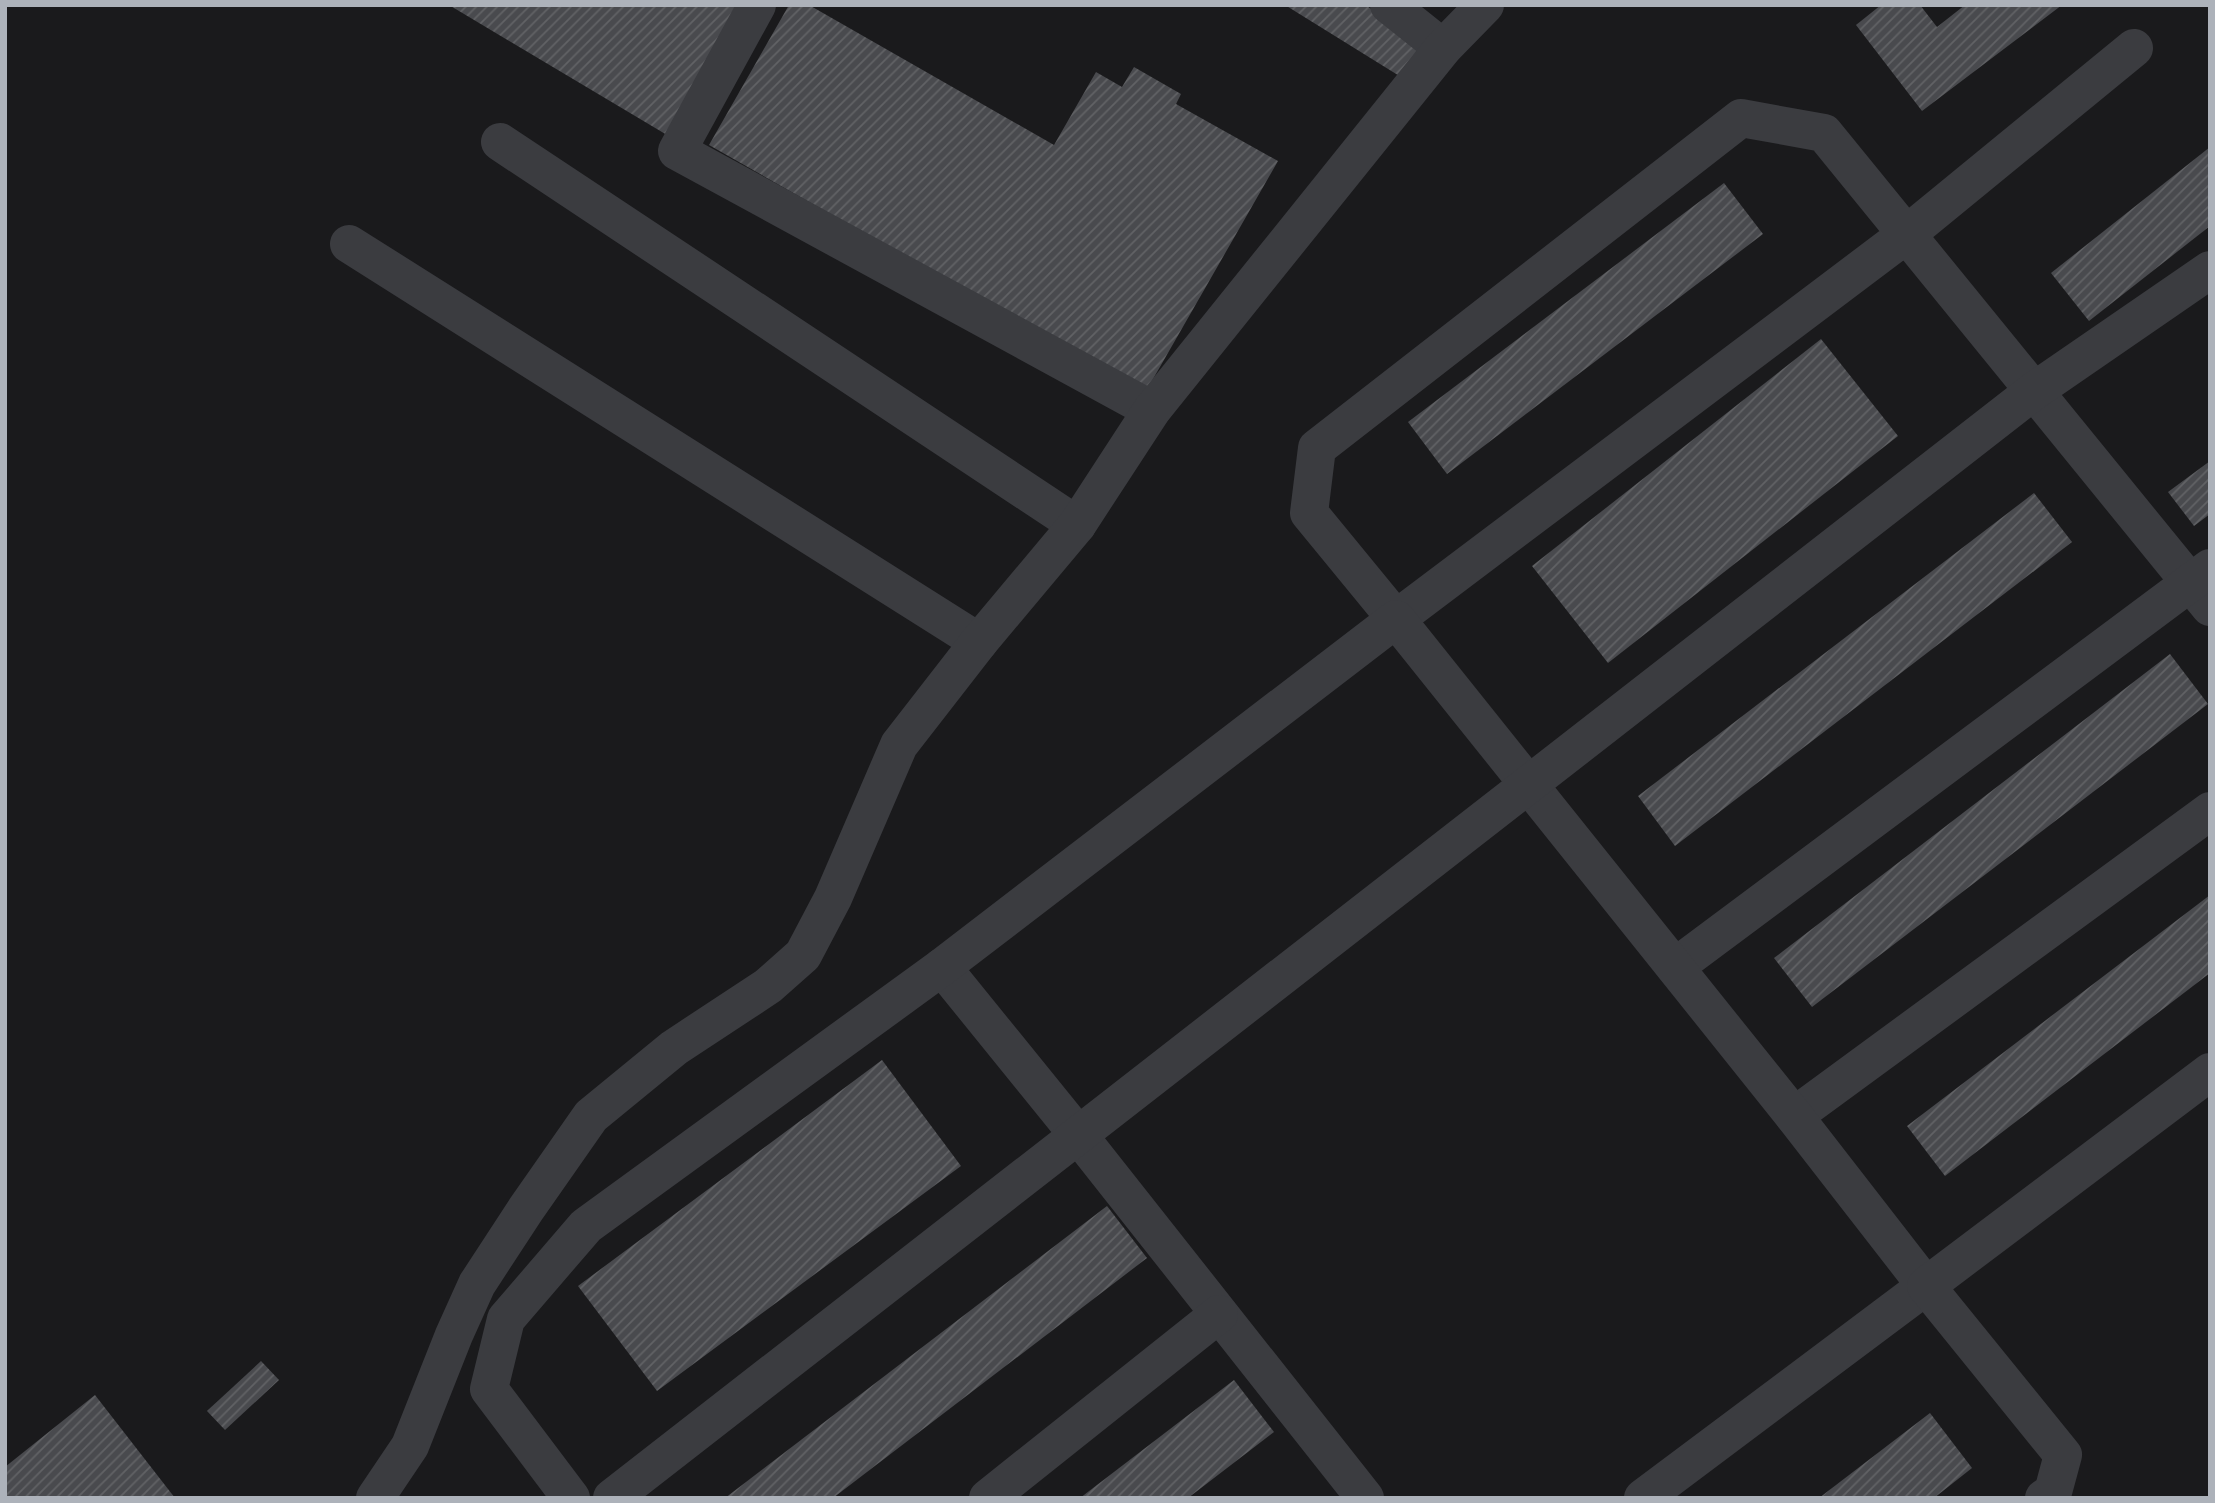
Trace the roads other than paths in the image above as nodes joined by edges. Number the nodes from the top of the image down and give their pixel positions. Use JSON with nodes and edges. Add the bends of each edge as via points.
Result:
{"nodes":[{"id":1,"x":757,"y":5,"type":"edge"},
{"id":2,"x":1389,"y":5,"type":"edge"},
{"id":3,"x":1485,"y":5,"type":"edge"},
{"id":4,"x":1443,"y":48,"type":"junction"},
{"id":5,"x":2134,"y":48,"type":"dead end"},
{"id":6,"x":500,"y":142,"type":"dead end"},
{"id":7,"x":1907,"y":234,"type":"junction"},
{"id":8,"x":349,"y":244,"type":"dead end"},
{"id":9,"x":2210,"y":270,"type":"edge"},
{"id":10,"x":2034,"y":391,"type":"junction"},
{"id":11,"x":1152,"y":410,"type":"junction"},
{"id":12,"x":1077,"y":525,"type":"junction"},
{"id":13,"x":2203,"y":586,"type":"edge"},
{"id":14,"x":1396,"y":619,"type":"junction"},
{"id":15,"x":979,"y":642,"type":"junction"},
{"id":16,"x":1529,"y":785,"type":"junction"},
{"id":17,"x":2210,"y":811,"type":"edge"},
{"id":18,"x":942,"y":967,"type":"junction"},
{"id":19,"x":1675,"y":967,"type":"junction"},
{"id":20,"x":2210,"y":1072,"type":"edge"},
{"id":21,"x":1794,"y":1116,"type":"junction"},
{"id":22,"x":1079,"y":1136,"type":"junction"},
{"id":23,"x":1926,"y":1286,"type":"junction"},
{"id":24,"x":1219,"y":1314,"type":"junction"},
{"id":25,"x":375,"y":1498,"type":"edge"},
{"id":26,"x":571,"y":1498,"type":"edge"},
{"id":27,"x":612,"y":1498,"type":"edge"},
{"id":28,"x":988,"y":1498,"type":"edge"},
{"id":29,"x":1365,"y":1498,"type":"edge"},
{"id":30,"x":1643,"y":1498,"type":"edge"},
{"id":31,"x":2045,"y":1498,"type":"edge"}],
"edges":[{"from":1,"to":11,"type":"street","via":[[677,151]]},
{"from":2,"to":4,"type":"street"},
{"from":3,"to":4,"type":"street"},
{"from":4,"to":11,"type":"street"},
{"from":5,"to":7,"type":"street"},
{"from":6,"to":12,"type":"street"},
{"from":7,"to":10,"type":"street"},
{"from":7,"to":14,"type":"street"},
{"from":7,"to":14,"type":"street","via":[[1824,133],[1741,118],[1317,448],[1309,513]]},
{"from":8,"to":15,"type":"street"},
{"from":9,"to":10,"type":"street"},
{"from":10,"to":13,"type":"street"},
{"from":10,"to":16,"type":"street"},
{"from":11,"to":12,"type":"street"},
{"from":12,"to":15,"type":"street"},
{"from":13,"to":19,"type":"street"},
{"from":14,"to":16,"type":"street"},
{"from":14,"to":18,"type":"street"},
{"from":15,"to":25,"type":"street","via":[[899,745],[833,898],[803,955],[768,986],[674,1048],[591,1116],[477,1284],[410,1446]]},
{"from":16,"to":19,"type":"street"},
{"from":16,"to":22,"type":"street"},
{"from":17,"to":21,"type":"street"},
{"from":18,"to":22,"type":"street"},
{"from":18,"to":26,"type":"street","via":[[586,1226],[506,1319],[489,1389]]},
{"from":19,"to":21,"type":"street"},
{"from":20,"to":23,"type":"street"},
{"from":21,"to":23,"type":"street"},
{"from":22,"to":24,"type":"street"},
{"from":22,"to":27,"type":"street"},
{"from":23,"to":30,"type":"street"},
{"from":23,"to":31,"type":"street","via":[[2063,1455],[2053,1492]]},
{"from":24,"to":28,"type":"street"},
{"from":24,"to":29,"type":"street"}]}
